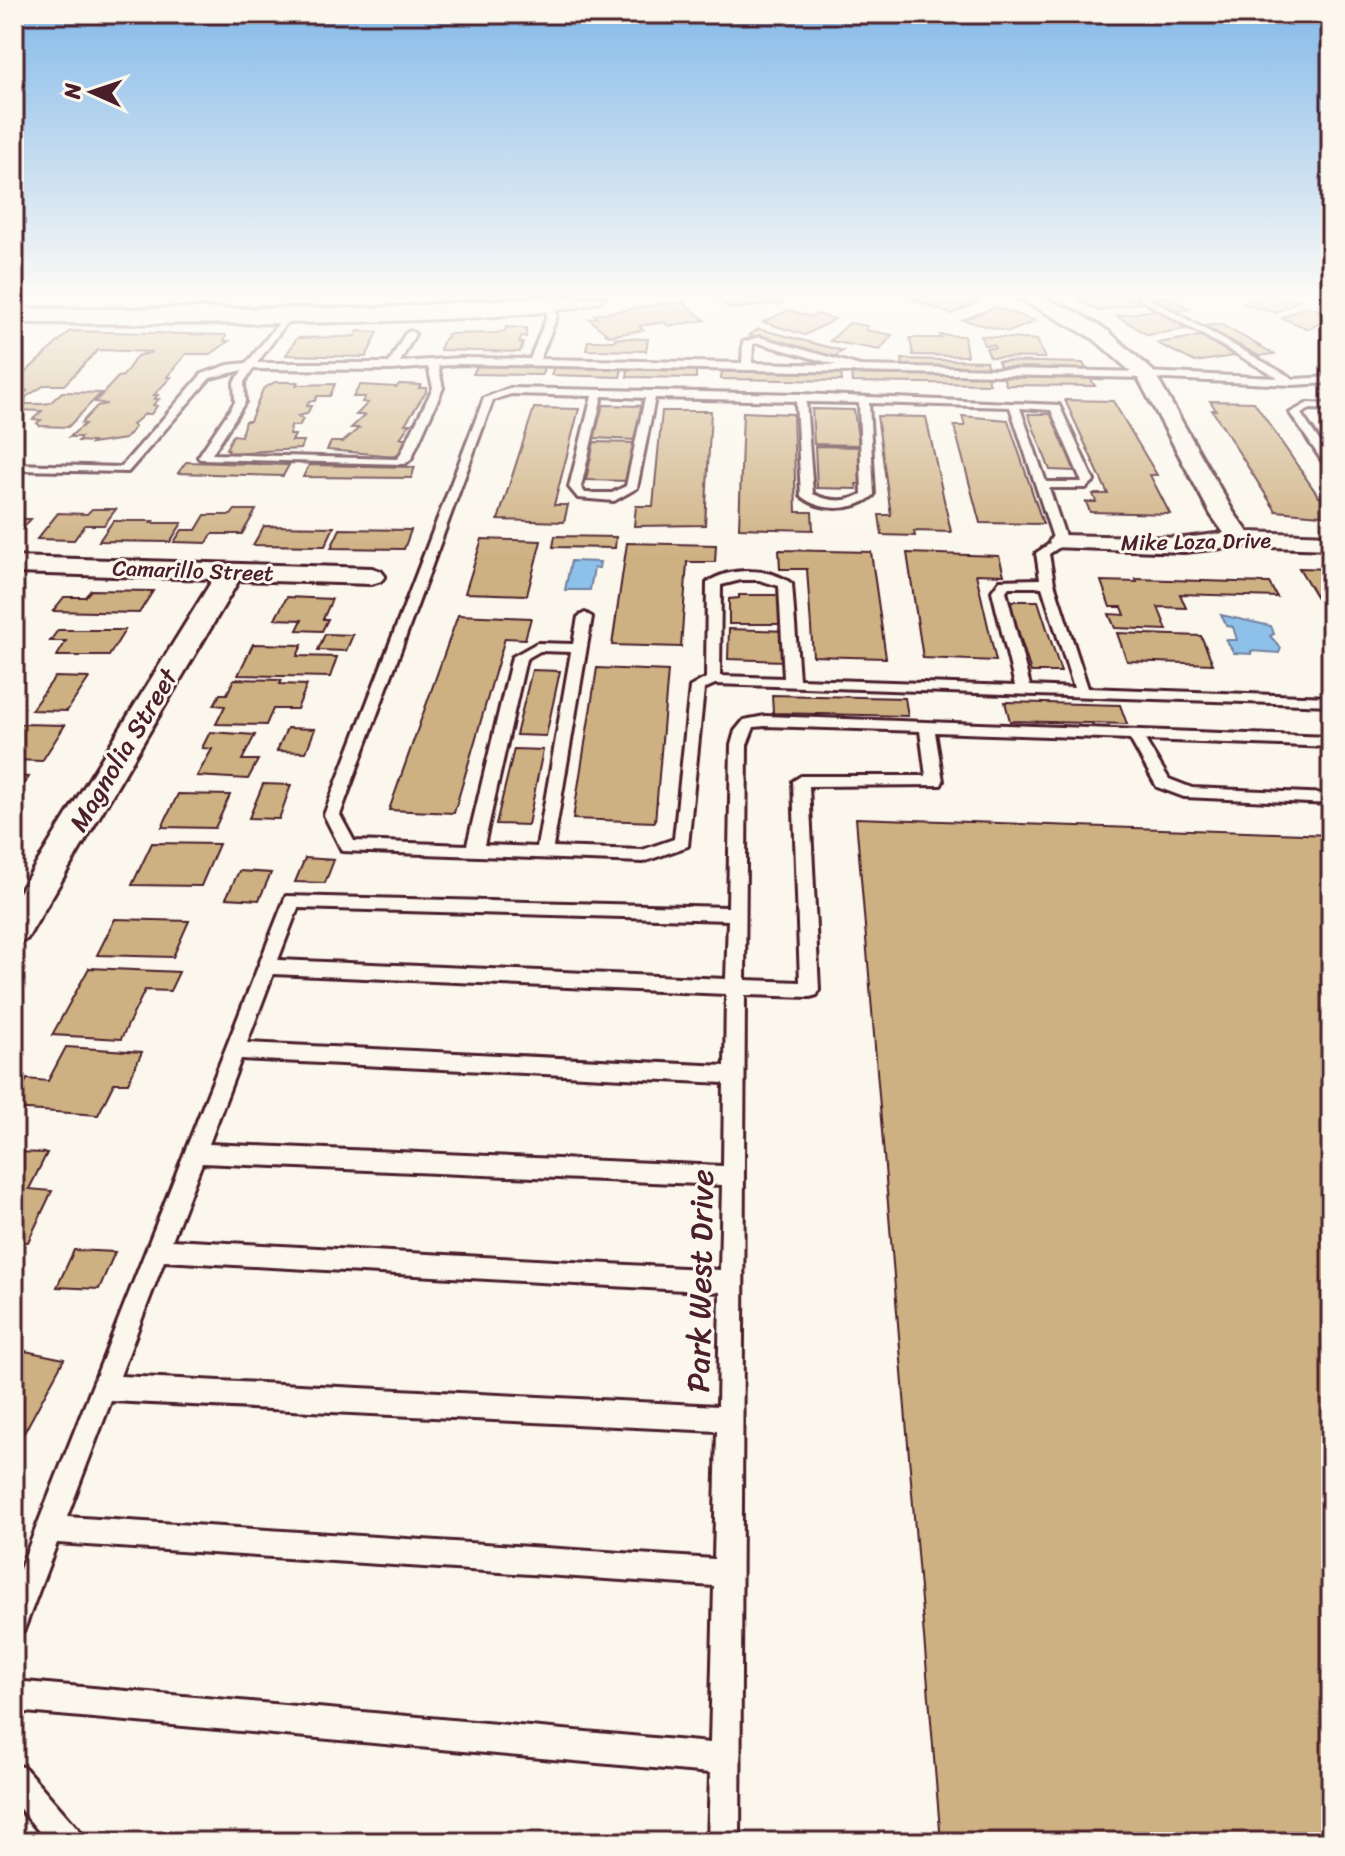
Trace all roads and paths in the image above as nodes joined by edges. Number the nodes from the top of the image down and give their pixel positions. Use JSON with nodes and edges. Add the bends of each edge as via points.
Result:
{"nodes":[{"id":1,"x":199,"y":384,"type":"edge"},
{"id":2,"x":239,"y":384,"type":"edge"},
{"id":3,"x":437,"y":384,"type":"edge"},
{"id":4,"x":1151,"y":384,"type":"edge"},
{"id":5,"x":598,"y":393,"type":"junction"},
{"id":6,"x":651,"y":394,"type":"junction"},
{"id":7,"x":801,"y":397,"type":"junction"},
{"id":8,"x":864,"y":400,"type":"junction"},
{"id":9,"x":1014,"y":404,"type":"junction"},
{"id":10,"x":1331,"y":407,"type":"edge"},
{"id":11,"x":1331,"y":466,"type":"edge"},
{"id":12,"x":14,"y":467,"type":"edge"},
{"id":13,"x":1042,"y":485,"type":"junction"},
{"id":14,"x":1241,"y":539,"type":"junction"},
{"id":15,"x":1061,"y":542,"type":"junction"},
{"id":16,"x":1331,"y":542,"type":"edge"},
{"id":17,"x":14,"y":565,"type":"edge"},
{"id":18,"x":231,"y":571,"type":"junction"},
{"id":19,"x":372,"y":576,"type":"dead end"},
{"id":20,"x":1047,"y":583,"type":"junction"},
{"id":21,"x":585,"y":617,"type":"dead end"},
{"id":22,"x":579,"y":648,"type":"junction"},
{"id":23,"x":713,"y":680,"type":"junction"},
{"id":24,"x":792,"y":684,"type":"junction"},
{"id":25,"x":1024,"y":691,"type":"junction"},
{"id":26,"x":1083,"y":694,"type":"junction"},
{"id":27,"x":1331,"y":701,"type":"edge"},
{"id":28,"x":927,"y":727,"type":"junction"},
{"id":29,"x":1135,"y":735,"type":"junction"},
{"id":30,"x":1331,"y":742,"type":"edge"},
{"id":31,"x":1331,"y":799,"type":"edge"},
{"id":32,"x":474,"y":852,"type":"junction"},
{"id":33,"x":544,"y":853,"type":"junction"},
{"id":34,"x":737,"y":914,"type":"junction"},
{"id":35,"x":14,"y":930,"type":"edge"},
{"id":36,"x":267,"y":967,"type":"junction"},
{"id":37,"x":736,"y":986,"type":"junction"},
{"id":38,"x":235,"y":1051,"type":"junction"},
{"id":39,"x":735,"y":1075,"type":"junction"},
{"id":40,"x":195,"y":1153,"type":"junction"},
{"id":41,"x":733,"y":1176,"type":"junction"},
{"id":42,"x":157,"y":1250,"type":"junction"},
{"id":43,"x":731,"y":1282,"type":"junction"},
{"id":44,"x":104,"y":1388,"type":"junction"},
{"id":45,"x":730,"y":1419,"type":"junction"},
{"id":46,"x":50,"y":1529,"type":"junction"},
{"id":47,"x":727,"y":1573,"type":"junction"},
{"id":48,"x":14,"y":1620,"type":"edge"},
{"id":49,"x":14,"y":1696,"type":"edge"},
{"id":50,"x":725,"y":1759,"type":"junction"},
{"id":51,"x":14,"y":1779,"type":"edge"},
{"id":52,"x":69,"y":1842,"type":"edge"},
{"id":53,"x":724,"y":1842,"type":"edge"}],
"edges":[{"from":1,"to":12,"type":"lane","via":[[124,470]]},
{"from":2,"to":3,"type":"lane","via":[[240,402],[204,457],[401,462]]},
{"from":4,"to":14,"type":"street"},
{"from":5,"to":6,"type":"lane"},
{"from":5,"to":6,"type":"lane","via":[[575,487],[582,496],[614,497],[631,488]]},
{"from":5,"to":32,"type":"lane","via":[[510,391],[489,398],[332,815],[348,847]]},
{"from":6,"to":7,"type":"lane"},
{"from":7,"to":8,"type":"lane"},
{"from":7,"to":8,"type":"lane","via":[[807,496],[820,503],[857,503],[868,495]]},
{"from":8,"to":9,"type":"lane"},
{"from":9,"to":13,"type":"lane"},
{"from":9,"to":13,"type":"lane","via":[[1055,407],[1088,481]]},
{"from":10,"to":11,"type":"lane","via":[[1308,406],[1295,413]]},
{"from":13,"to":15,"type":"lane"},
{"from":14,"to":15,"type":"street","name":"Mike Loza Drive","via":[[1184,545]]},
{"from":14,"to":16,"type":"street","name":"Mike Loza Drive"},
{"from":15,"to":20,"type":"lane","via":[[1042,553]]},
{"from":17,"to":18,"type":"street","name":"Camarillo Street"},
{"from":18,"to":19,"type":"street","name":"Camarillo Street"},
{"from":18,"to":35,"type":"street","name":"Magnolia Street"},
{"from":20,"to":25,"type":"lane","via":[[1005,583],[999,591]]},
{"from":20,"to":26,"type":"lane"},
{"from":21,"to":22,"type":"lane"},
{"from":22,"to":32,"type":"lane","via":[[537,647],[519,657]]},
{"from":22,"to":33,"type":"lane"},
{"from":23,"to":24,"type":"lane"},
{"from":23,"to":24,"type":"lane","via":[[714,583],[731,575],[772,577],[785,584]]},
{"from":23,"to":33,"type":"lane","via":[[697,687],[682,842],[643,856]]},
{"from":24,"to":25,"type":"lane"},
{"from":25,"to":26,"type":"lane"},
{"from":26,"to":27,"type":"lane"},
{"from":28,"to":29,"type":"lane"},
{"from":28,"to":34,"type":"lane","name":"Park West Drive","via":[[749,723],[739,745]]},
{"from":28,"to":37,"type":"lane","via":[[935,781],[801,781],[810,990]]},
{"from":29,"to":30,"type":"lane"},
{"from":29,"to":31,"type":"lane","via":[[1163,783],[1190,793]]},
{"from":32,"to":33,"type":"lane"},
{"from":34,"to":36,"type":"lane","via":[[292,901]]},
{"from":34,"to":37,"type":"lane","name":"Park West Drive"},
{"from":36,"to":37,"type":"lane"},
{"from":36,"to":38,"type":"lane"},
{"from":37,"to":39,"type":"lane","name":"Park West Drive"},
{"from":38,"to":39,"type":"lane"},
{"from":38,"to":40,"type":"lane"},
{"from":39,"to":41,"type":"lane","name":"Park West Drive"},
{"from":40,"to":41,"type":"lane"},
{"from":40,"to":42,"type":"lane"},
{"from":41,"to":43,"type":"lane","name":"Park West Drive"},
{"from":42,"to":43,"type":"lane"},
{"from":42,"to":44,"type":"lane"},
{"from":43,"to":45,"type":"lane","name":"Park West Drive"},
{"from":44,"to":45,"type":"lane"},
{"from":44,"to":46,"type":"lane"},
{"from":45,"to":47,"type":"lane","name":"Park West Drive"},
{"from":46,"to":47,"type":"lane"},
{"from":46,"to":48,"type":"lane"},
{"from":47,"to":50,"type":"lane","name":"Park West Drive"},
{"from":49,"to":50,"type":"lane"},
{"from":50,"to":53,"type":"lane","name":"Park West Drive"},
{"from":51,"to":52,"type":"lane"}]}
